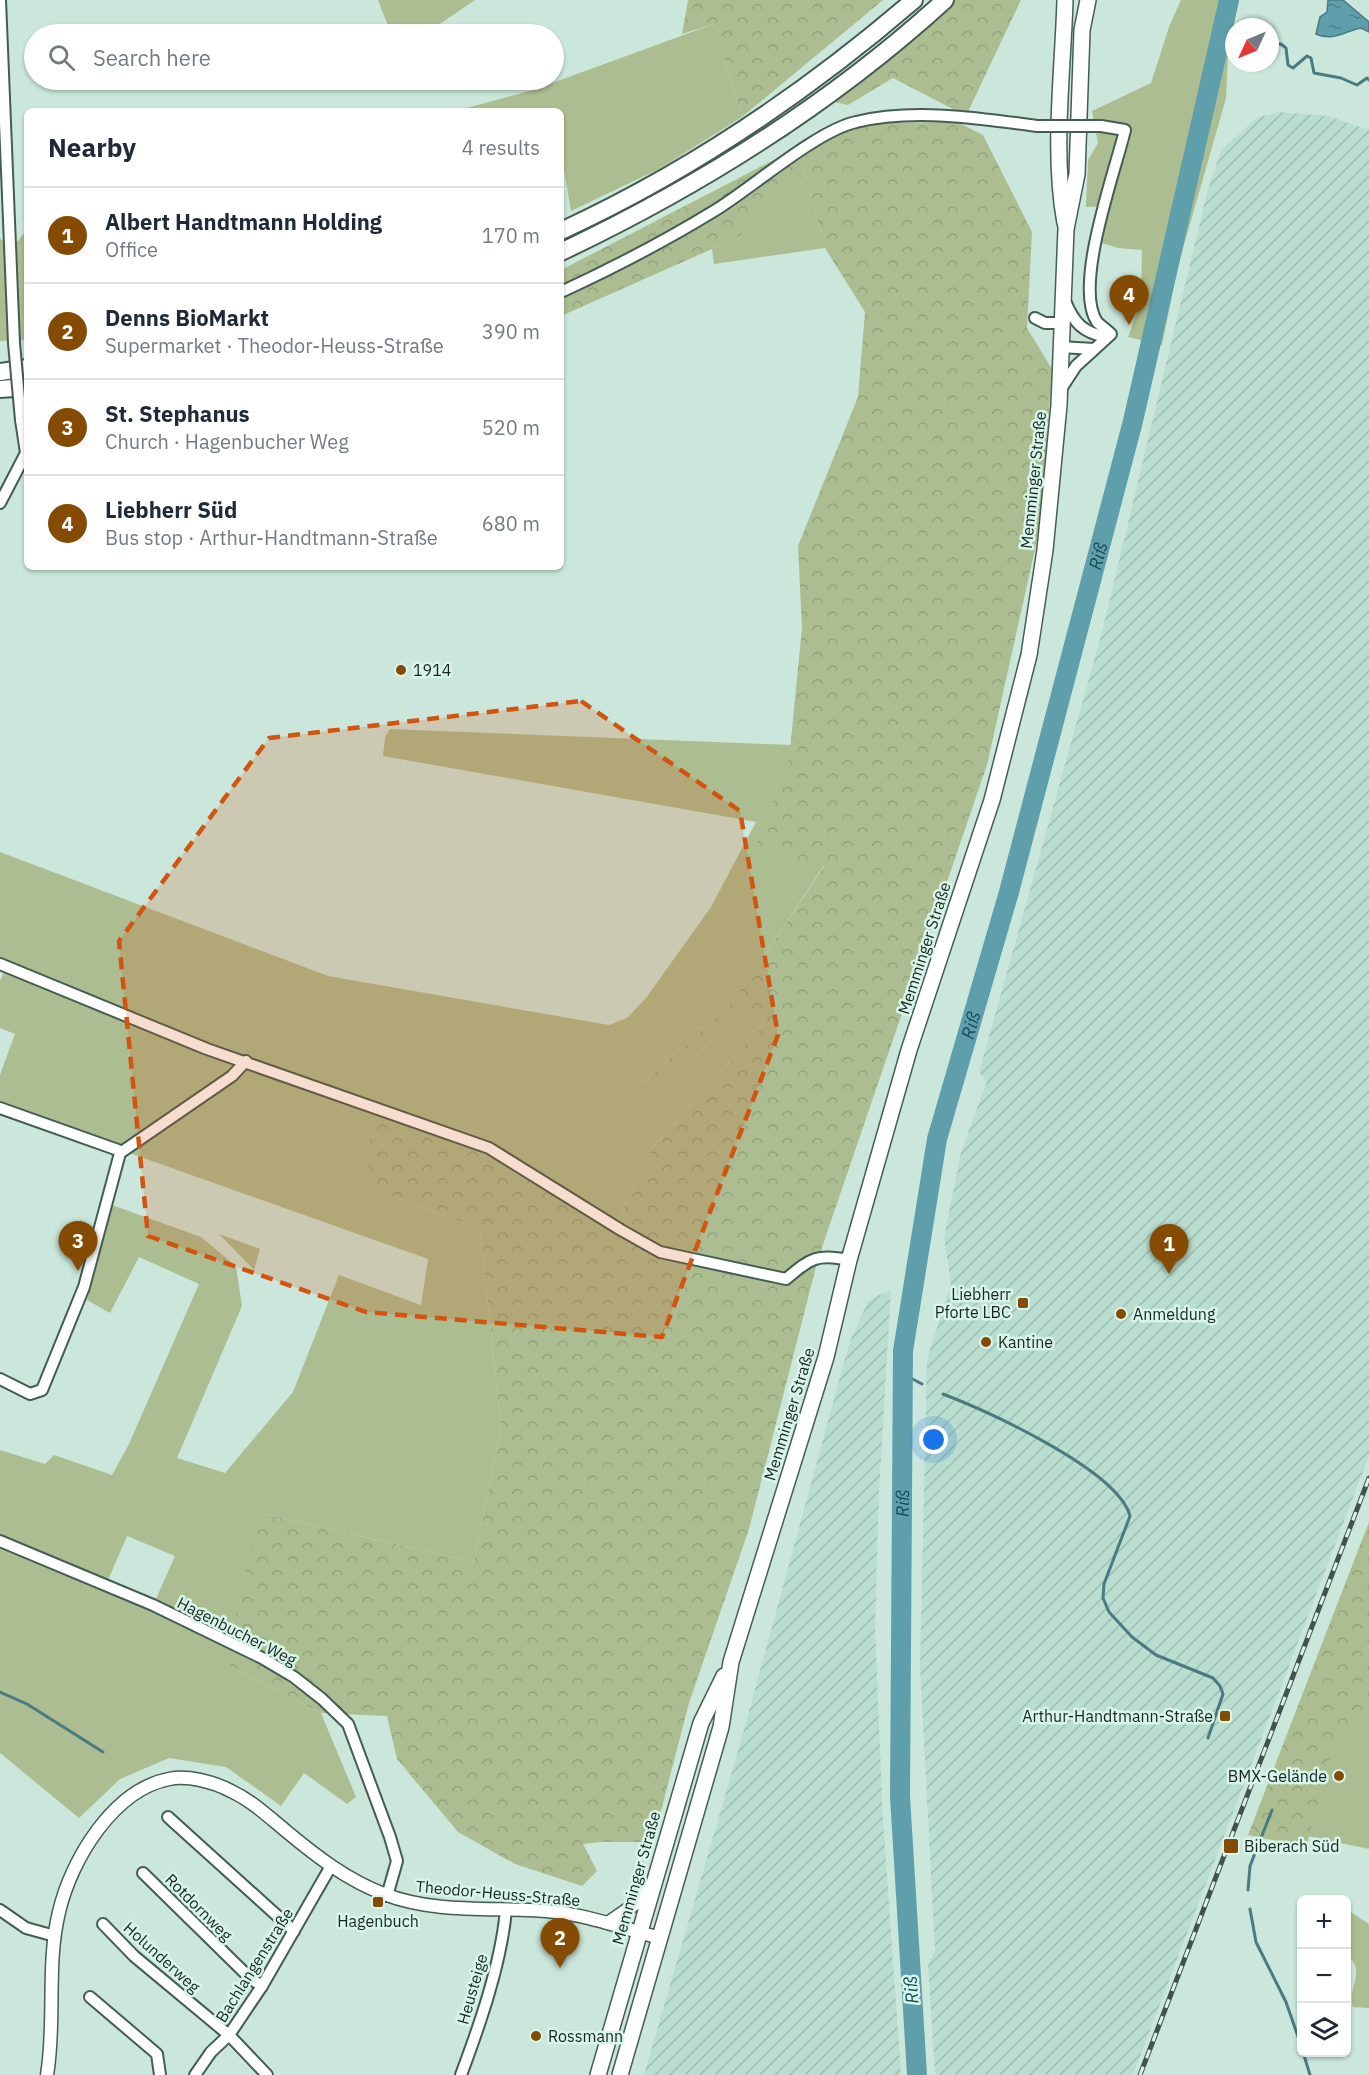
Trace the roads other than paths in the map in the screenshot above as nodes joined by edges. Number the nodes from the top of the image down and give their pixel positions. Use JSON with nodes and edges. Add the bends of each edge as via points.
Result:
{"nodes":[{"id":1,"x":0,"y":0,"type":"edge"},
{"id":2,"x":914,"y":0,"type":"edge"},
{"id":3,"x":945,"y":0,"type":"edge"},
{"id":4,"x":1065,"y":0,"type":"edge"},
{"id":5,"x":1088,"y":0,"type":"edge"},
{"id":6,"x":1066,"y":228,"type":"junction"},
{"id":7,"x":564,"y":229,"type":"edge"},
{"id":8,"x":5,"y":233,"type":"edge"},
{"id":9,"x":564,"y":250,"type":"edge"},
{"id":10,"x":564,"y":291,"type":"edge"},
{"id":11,"x":1062,"y":295,"type":"junction"},
{"id":12,"x":1035,"y":318,"type":"dead end"},
{"id":13,"x":1061,"y":323,"type":"junction"},
{"id":14,"x":1109,"y":336,"type":"junction"},
{"id":15,"x":1060,"y":347,"type":"junction"},
{"id":16,"x":1094,"y":349,"type":"junction"},
{"id":17,"x":24,"y":368,"type":"edge"},
{"id":18,"x":0,"y":372,"type":"edge"},
{"id":19,"x":24,"y":387,"type":"edge"},
{"id":20,"x":0,"y":389,"type":"edge"},
{"id":21,"x":1060,"y":392,"type":"junction"},
{"id":22,"x":24,"y":440,"type":"edge"},
{"id":23,"x":24,"y":457,"type":"edge"},
{"id":24,"x":0,"y":503,"type":"edge"},
{"id":25,"x":0,"y":964,"type":"edge"},
{"id":26,"x":246,"y":1061,"type":"junction"},
{"id":27,"x":0,"y":1108,"type":"edge"},
{"id":28,"x":120,"y":1153,"type":"junction"},
{"id":29,"x":849,"y":1260,"type":"junction"},
{"id":30,"x":0,"y":1379,"type":"edge"},
{"id":31,"x":0,"y":1541,"type":"edge"},
{"id":32,"x":731,"y":1662,"type":"junction"},
{"id":33,"x":168,"y":1817,"type":"dead end"},
{"id":34,"x":331,"y":1866,"type":"junction"},
{"id":35,"x":143,"y":1873,"type":"dead end"},
{"id":36,"x":652,"y":1883,"type":"junction"},
{"id":37,"x":387,"y":1896,"type":"junction"},
{"id":38,"x":0,"y":1910,"type":"edge"},
{"id":39,"x":506,"y":1910,"type":"junction"},
{"id":40,"x":608,"y":1923,"type":"junction"},
{"id":41,"x":103,"y":1924,"type":"dead end"},
{"id":42,"x":294,"y":1931,"type":"junction"},
{"id":43,"x":639,"y":1932,"type":"junction"},
{"id":44,"x":55,"y":1936,"type":"junction"},
{"id":45,"x":660,"y":1938,"type":"junction"},
{"id":46,"x":262,"y":1986,"type":"junction"},
{"id":47,"x":90,"y":1997,"type":"dead end"},
{"id":48,"x":229,"y":2035,"type":"junction"},
{"id":49,"x":46,"y":2075,"type":"edge"},
{"id":50,"x":160,"y":2075,"type":"edge"},
{"id":51,"x":195,"y":2075,"type":"edge"},
{"id":52,"x":267,"y":2075,"type":"edge"},
{"id":53,"x":461,"y":2075,"type":"edge"},
{"id":54,"x":598,"y":2075,"type":"edge"},
{"id":55,"x":620,"y":2075,"type":"edge"}],
"edges":[{"from":1,"to":8,"type":"street"},
{"from":2,"to":7,"type":"highway","via":[[820,76],[742,130],[644,189]]},
{"from":3,"to":9,"type":"highway","via":[[859,72],[759,143],[676,193]]},
{"from":4,"to":6,"type":"main road","via":[[1060,176]]},
{"from":5,"to":6,"type":"main road","via":[[1082,30],[1077,174]]},
{"from":6,"to":11,"type":"main road","name":"Memminger Straße"},
{"from":8,"to":22,"type":"street","bridge":true},
{"from":10,"to":14,"type":"street","bridge":true,"via":[[714,211],[822,137],[854,122],[915,114],[1037,126],[1101,126],[1125,130],[1099,223],[1092,264],[1090,300],[1097,322]]},
{"from":11,"to":13,"type":"main road","name":"Memminger Straße"},
{"from":11,"to":14,"type":"street","via":[[1078,326]]},
{"from":12,"to":13,"type":"street","via":[[1045,323]]},
{"from":13,"to":15,"type":"main road","name":"Memminger Straße"},
{"from":14,"to":16,"type":"street"},
{"from":15,"to":16,"type":"street"},
{"from":15,"to":21,"type":"main road","name":"Memminger Straße"},
{"from":16,"to":21,"type":"street","via":[[1076,366]]},
{"from":17,"to":18,"type":"highway"},
{"from":19,"to":20,"type":"highway"},
{"from":21,"to":29,"type":"main road","name":"Memminger Straße","via":[[1045,550],[1015,718],[992,800],[909,1050]]},
{"from":23,"to":24,"type":"street"},
{"from":25,"to":26,"type":"street","via":[[207,1049]]},
{"from":26,"to":28,"type":"street","via":[[232,1076]]},
{"from":26,"to":29,"type":"street","via":[[489,1148],[660,1252],[786,1279],[809,1260],[822,1256]]},
{"from":27,"to":28,"type":"street","via":[[118,1149]]},
{"from":28,"to":30,"type":"street","via":[[84,1287],[42,1390],[30,1394]]},
{"from":29,"to":32,"type":"main road","name":"Memminger Straße","via":[[826,1357]]},
{"from":31,"to":37,"type":"street","name":"Hagenbucher Weg","via":[[153,1605],[262,1658],[322,1699],[348,1724],[390,1837],[397,1861]]},
{"from":32,"to":36,"type":"main road","name":"Memminger Straße","via":[[701,1723]]},
{"from":32,"to":45,"type":"main road","name":"Memminger Straße","via":[[722,1727]]},
{"from":33,"to":42,"type":"street"},
{"from":34,"to":37,"type":"street","name":"Theodor-Heuss-Straße"},
{"from":34,"to":42,"type":"street","name":"Bachlangenstraße"},
{"from":34,"to":44,"type":"street","name":"Theodor-Heuss-Straße","via":[[230,1790],[198,1779],[171,1778],[135,1794],[113,1812],[96,1835],[66,1889]]},
{"from":35,"to":46,"type":"street","name":"Rotdornweg"},
{"from":36,"to":40,"type":"street","via":[[638,1902]]},
{"from":36,"to":43,"type":"main road","name":"Memminger Straße"},
{"from":37,"to":39,"type":"street","name":"Theodor-Heuss-Straße","via":[[440,1907]]},
{"from":38,"to":44,"type":"street","via":[[26,1928]]},
{"from":39,"to":40,"type":"street","name":"Theodor-Heuss-Straße","via":[[546,1911]]},
{"from":39,"to":53,"type":"street","name":"Heusteige","via":[[489,1988]]},
{"from":40,"to":43,"type":"street","name":"Theodor-Heuss-Straße"},
{"from":41,"to":48,"type":"street","name":"Holunderweg","via":[[134,1956]]},
{"from":42,"to":46,"type":"street","name":"Bachlangenstraße"},
{"from":43,"to":45,"type":"street","name":"Theodor-Heuss-Straße"},
{"from":43,"to":54,"type":"main road","name":"Memminger Straße"},
{"from":44,"to":49,"type":"street","name":"Theodor-Heuss-Straße"},
{"from":45,"to":55,"type":"main road","name":"Memminger Straße"},
{"from":46,"to":48,"type":"street","name":"Bachlangenstraße"},
{"from":47,"to":50,"type":"street","via":[[157,2054]]},
{"from":48,"to":51,"type":"street","name":"Bachlangenstraße"},
{"from":48,"to":52,"type":"street","name":"Holunderweg"}]}
